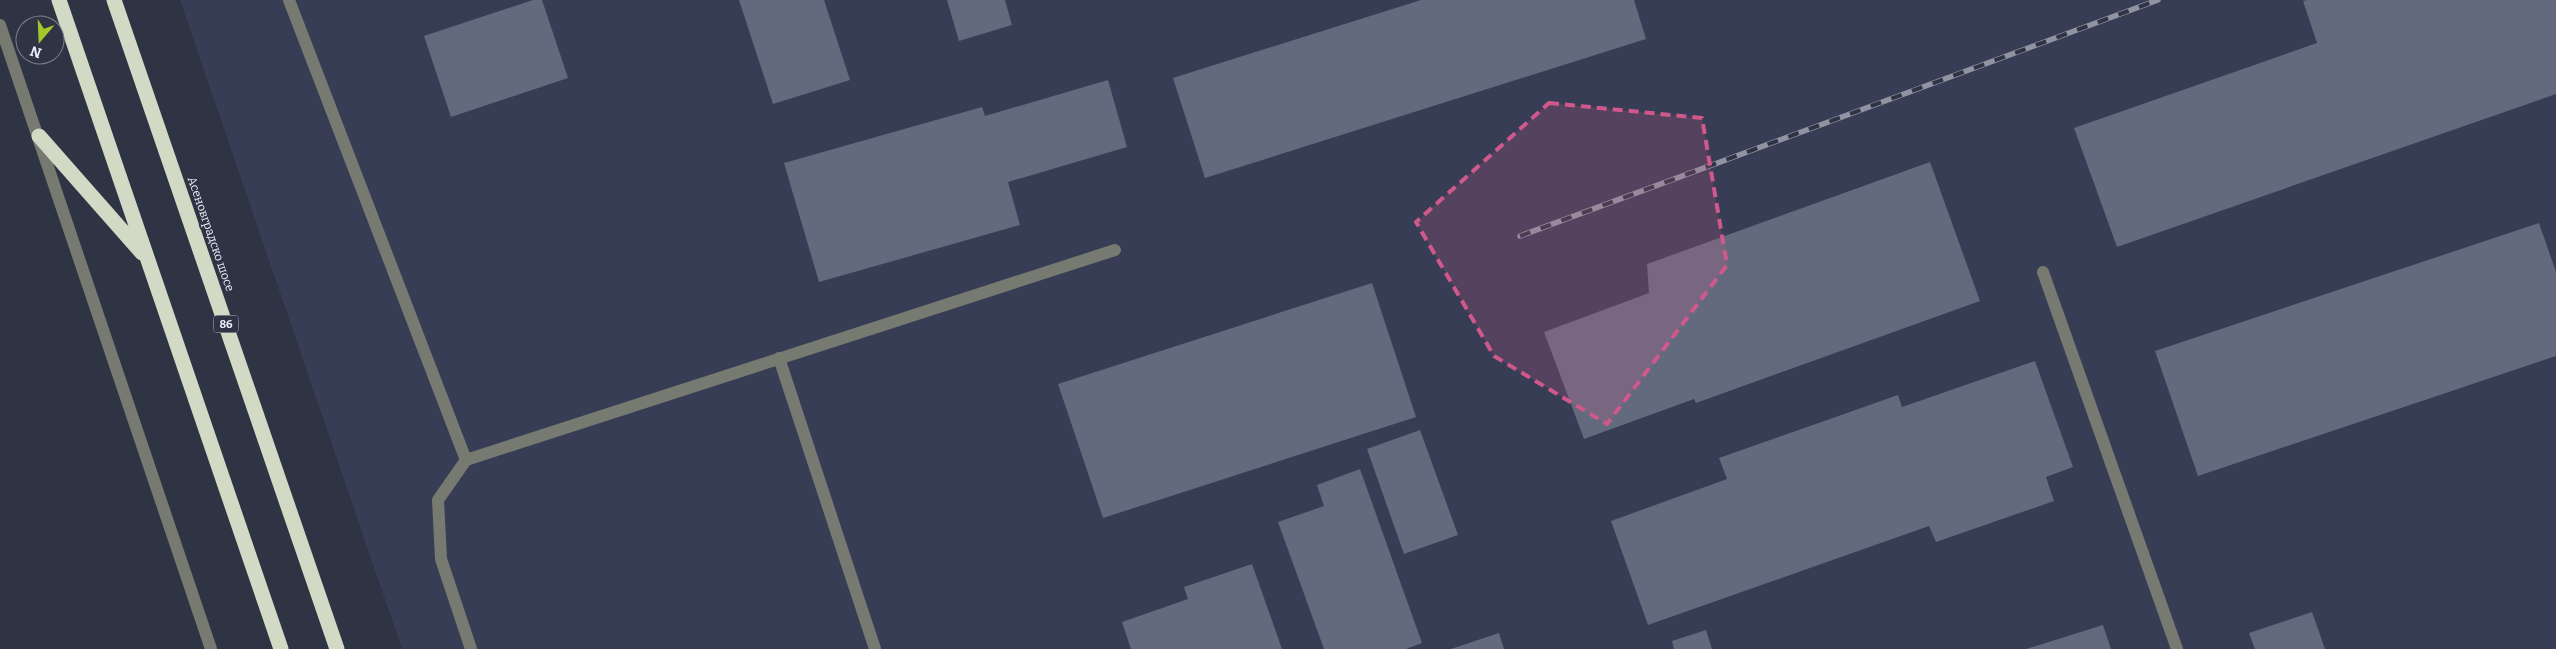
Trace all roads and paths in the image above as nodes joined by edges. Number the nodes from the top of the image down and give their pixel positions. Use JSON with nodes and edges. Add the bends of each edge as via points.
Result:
{"nodes":[{"id":1,"x":59,"y":0,"type":"edge"},
{"id":2,"x":114,"y":0,"type":"edge"},
{"id":3,"x":288,"y":0,"type":"edge"},
{"id":4,"x":0,"y":25,"type":"edge"},
{"id":5,"x":39,"y":136,"type":"junction"},
{"id":6,"x":1114,"y":250,"type":"dead end"},
{"id":7,"x":147,"y":260,"type":"junction"},
{"id":8,"x":2043,"y":272,"type":"dead end"},
{"id":9,"x":779,"y":358,"type":"junction"},
{"id":10,"x":466,"y":460,"type":"junction"},
{"id":11,"x":211,"y":649,"type":"edge"},
{"id":12,"x":281,"y":649,"type":"edge"},
{"id":13,"x":337,"y":649,"type":"edge"},
{"id":14,"x":471,"y":649,"type":"edge"},
{"id":15,"x":876,"y":649,"type":"edge"},
{"id":16,"x":2177,"y":649,"type":"edge"}],
"edges":[{"from":1,"to":7,"type":"highway"},
{"from":2,"to":13,"type":"highway","name":"Асеновградско шосе","number":"86"},
{"from":3,"to":10,"type":"street"},
{"from":4,"to":5,"type":"street"},
{"from":5,"to":7,"type":"highway"},
{"from":5,"to":11,"type":"street"},
{"from":6,"to":9,"type":"street"},
{"from":7,"to":12,"type":"highway"},
{"from":8,"to":16,"type":"street"},
{"from":9,"to":10,"type":"street"},
{"from":9,"to":15,"type":"street"},
{"from":10,"to":14,"type":"street","via":[[438,500],[441,559]]}]}
